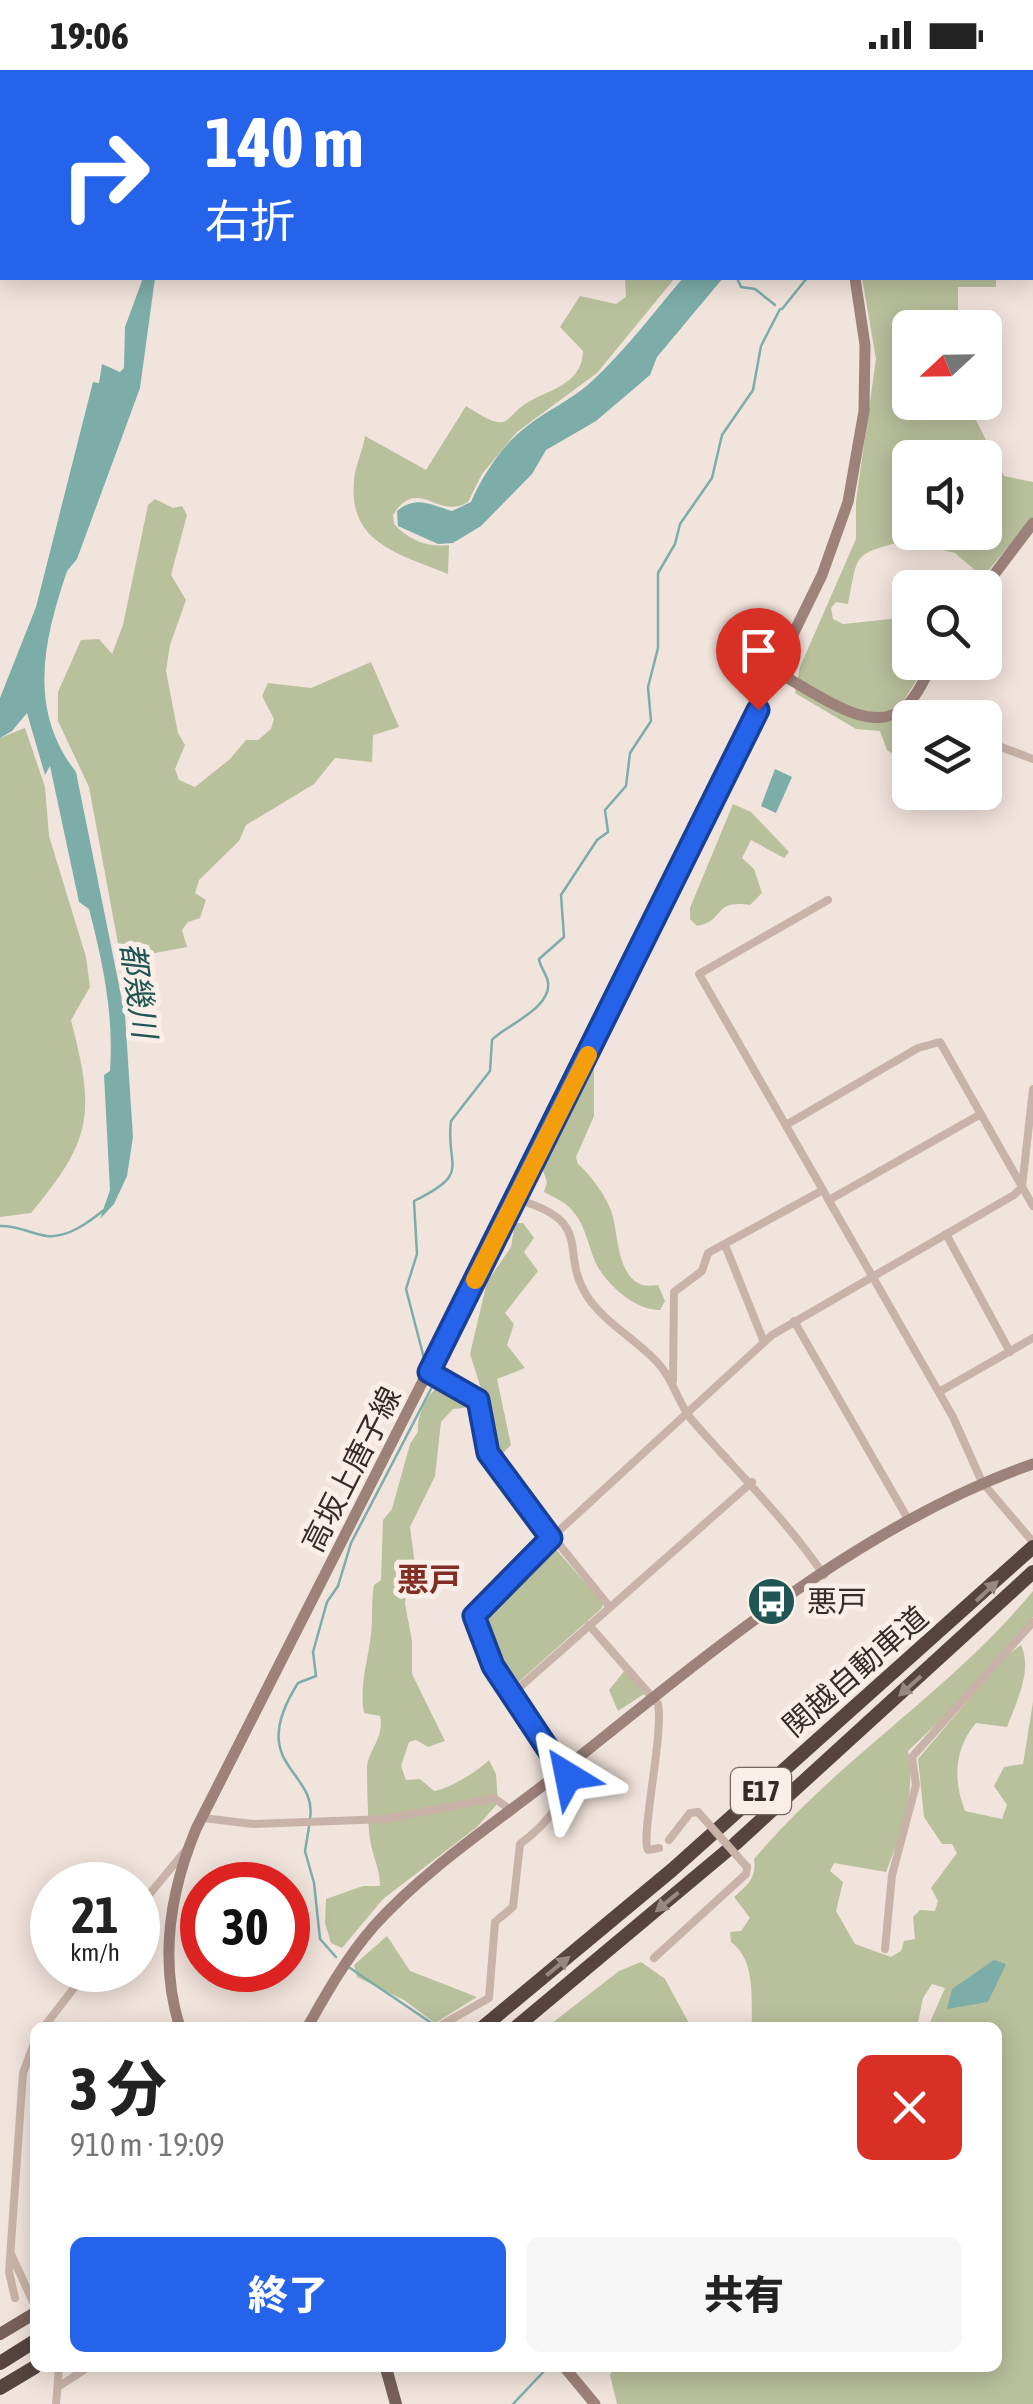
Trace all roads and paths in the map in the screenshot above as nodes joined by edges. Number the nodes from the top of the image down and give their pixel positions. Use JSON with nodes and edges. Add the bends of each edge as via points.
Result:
{"nodes":[{"id":1,"x":855,"y":280,"type":"edge"},
{"id":2,"x":1033,"y":523,"type":"edge"},
{"id":3,"x":998,"y":570,"type":"edge"},
{"id":4,"x":776,"y":672,"type":"junction"},
{"id":5,"x":892,"y":715,"type":"edge"},
{"id":6,"x":1002,"y":747,"type":"edge"},
{"id":7,"x":1033,"y":759,"type":"edge"},
{"id":8,"x":828,"y":900,"type":"dead end"},
{"id":9,"x":1033,"y":1088,"type":"edge"},
{"id":10,"x":981,"y":1114,"type":"junction"},
{"id":11,"x":786,"y":1126,"type":"junction"},
{"id":12,"x":1022,"y":1187,"type":"junction"},
{"id":13,"x":823,"y":1190,"type":"junction"},
{"id":14,"x":516,"y":1199,"type":"junction"},
{"id":15,"x":829,"y":1200,"type":"junction"},
{"id":16,"x":1033,"y":1206,"type":"edge"},
{"id":17,"x":946,"y":1234,"type":"junction"},
{"id":18,"x":724,"y":1245,"type":"junction"},
{"id":19,"x":872,"y":1278,"type":"junction"},
{"id":20,"x":794,"y":1321,"type":"junction"},
{"id":21,"x":1033,"y":1338,"type":"edge"},
{"id":22,"x":764,"y":1342,"type":"junction"},
{"id":23,"x":1010,"y":1352,"type":"junction"},
{"id":24,"x":429,"y":1372,"type":"junction"},
{"id":25,"x":673,"y":1381,"type":"junction"},
{"id":26,"x":939,"y":1392,"type":"junction"},
{"id":27,"x":686,"y":1412,"type":"junction"},
{"id":28,"x":1033,"y":1464,"type":"edge"},
{"id":29,"x":752,"y":1482,"type":"junction"},
{"id":30,"x":982,"y":1482,"type":"junction"},
{"id":31,"x":908,"y":1520,"type":"junction"},
{"id":32,"x":551,"y":1538,"type":"junction"},
{"id":33,"x":1033,"y":1545,"type":"edge"},
{"id":34,"x":1033,"y":1572,"type":"edge"},
{"id":35,"x":824,"y":1575,"type":"junction"},
{"id":36,"x":610,"y":1606,"type":"junction"},
{"id":37,"x":1033,"y":1622,"type":"edge"},
{"id":38,"x":589,"y":1625,"type":"junction"},
{"id":39,"x":512,"y":1694,"type":"junction"},
{"id":40,"x":656,"y":1698,"type":"junction"},
{"id":41,"x":565,"y":1768,"type":"junction"},
{"id":42,"x":512,"y":1810,"type":"junction"},
{"id":43,"x":203,"y":1818,"type":"junction"},
{"id":44,"x":670,"y":1840,"type":"dead end"},
{"id":45,"x":189,"y":1847,"type":"junction"},
{"id":46,"x":660,"y":1848,"type":"dead end"},
{"id":47,"x":160,"y":1882,"type":"edge"},
{"id":48,"x":885,"y":1949,"type":"dead end"},
{"id":49,"x":654,"y":1958,"type":"dead end"},
{"id":50,"x":71,"y":1992,"type":"edge"},
{"id":51,"x":48,"y":2022,"type":"edge"},
{"id":52,"x":178,"y":2022,"type":"edge"},
{"id":53,"x":311,"y":2022,"type":"edge"},
{"id":54,"x":447,"y":2022,"type":"edge"},
{"id":55,"x":489,"y":2022,"type":"edge"},
{"id":56,"x":522,"y":2022,"type":"edge"},
{"id":57,"x":30,"y":2055,"type":"edge"},
{"id":58,"x":10,"y":2252,"type":"junction"},
{"id":59,"x":30,"y":2295,"type":"edge"},
{"id":60,"x":15,"y":2298,"type":"dead end"},
{"id":61,"x":30,"y":2316,"type":"edge"},
{"id":62,"x":5,"y":2332,"type":"edge"},
{"id":63,"x":30,"y":2344,"type":"edge"},
{"id":64,"x":0,"y":2363,"type":"edge"},
{"id":65,"x":30,"y":2370,"type":"edge"},
{"id":66,"x":59,"y":2372,"type":"edge"},
{"id":67,"x":81,"y":2372,"type":"edge"},
{"id":68,"x":387,"y":2372,"type":"edge"},
{"id":69,"x":568,"y":2372,"type":"edge"},
{"id":70,"x":61,"y":2385,"type":"junction"},
{"id":71,"x":0,"y":2388,"type":"edge"},
{"id":72,"x":56,"y":2404,"type":"edge"},
{"id":73,"x":396,"y":2404,"type":"edge"},
{"id":74,"x":595,"y":2404,"type":"edge"}],
"edges":[{"from":1,"to":4,"type":"main road","name":"高坂上唐子線","via":[[866,376],[857,460],[833,547]]},
{"from":2,"to":3,"type":"main road"},
{"from":4,"to":5,"type":"main road","via":[[864,716]]},
{"from":4,"to":14,"type":"main road","name":"高坂上唐子線"},
{"from":6,"to":7,"type":"street"},
{"from":8,"to":11,"type":"street","via":[[698,974]]},
{"from":9,"to":12,"type":"street"},
{"from":10,"to":11,"type":"street","via":[[934,1040]]},
{"from":10,"to":12,"type":"street"},
{"from":10,"to":15,"type":"street"},
{"from":11,"to":13,"type":"street"},
{"from":12,"to":16,"type":"street"},
{"from":12,"to":17,"type":"street"},
{"from":13,"to":15,"type":"street"},
{"from":13,"to":18,"type":"street"},
{"from":14,"to":24,"type":"main road","name":"高坂上唐子線"},
{"from":14,"to":25,"type":"street","via":[[560,1219],[574,1238],[578,1279],[588,1298]]},
{"from":15,"to":19,"type":"street"},
{"from":17,"to":19,"type":"street"},
{"from":17,"to":23,"type":"street"},
{"from":18,"to":22,"type":"street"},
{"from":18,"to":25,"type":"street","via":[[671,1297]]},
{"from":19,"to":20,"type":"street"},
{"from":19,"to":26,"type":"street"},
{"from":20,"to":22,"type":"street"},
{"from":20,"to":31,"type":"street"},
{"from":21,"to":23,"type":"street"},
{"from":22,"to":27,"type":"street"},
{"from":23,"to":26,"type":"street"},
{"from":24,"to":32,"type":"street","via":[[478,1400],[488,1453]]},
{"from":24,"to":43,"type":"main road","name":"高坂上唐子線"},
{"from":25,"to":27,"type":"street"},
{"from":26,"to":30,"type":"street"},
{"from":27,"to":29,"type":"street"},
{"from":27,"to":32,"type":"street"},
{"from":28,"to":30,"type":"main road"},
{"from":29,"to":35,"type":"street"},
{"from":29,"to":36,"type":"street"},
{"from":30,"to":31,"type":"main road"},
{"from":30,"to":33,"type":"street"},
{"from":31,"to":35,"type":"main road"},
{"from":32,"to":36,"type":"street"},
{"from":32,"to":39,"type":"street","via":[[474,1616]]},
{"from":55,"to":33,"type":"highway","name":"関越自動車道","number":"E17","one_way":true,"via":[[672,1870]]},
{"from":34,"to":56,"type":"highway","name":"関越自動車道","number":"E17","one_way":true,"via":[[735,1844]]},
{"from":35,"to":40,"type":"main road"},
{"from":36,"to":38,"type":"street"},
{"from":37,"to":48,"type":"street","via":[[912,1757],[916,1785],[892,1875]]},
{"from":38,"to":39,"type":"street"},
{"from":38,"to":40,"type":"street"},
{"from":39,"to":41,"type":"street"},
{"from":40,"to":41,"type":"main road"},
{"from":40,"to":46,"type":"street","via":[[656,1784],[642,1839],[648,1850]]},
{"from":41,"to":42,"type":"main road"},
{"from":41,"to":54,"type":"street","via":[[565,1791],[547,1820],[520,1844],[513,1907],[495,1922],[489,1998]]},
{"from":42,"to":43,"type":"street","via":[[494,1798],[386,1819],[253,1824]]},
{"from":42,"to":53,"type":"main road","via":[[375,1924]]},
{"from":43,"to":45,"type":"main road","name":"高坂上唐子線"},
{"from":44,"to":49,"type":"street","bridge":true,"via":[[698,1812],[746,1874]]},
{"from":45,"to":47,"type":"street"},
{"from":45,"to":52,"type":"main road","name":"高坂上唐子線","via":[[168,1943]]},
{"from":50,"to":51,"type":"street"},
{"from":57,"to":58,"type":"street"},
{"from":58,"to":59,"type":"street"},
{"from":58,"to":60,"type":"street"},
{"from":61,"to":62,"type":"main road"},
{"from":63,"to":64,"type":"highway"},
{"from":65,"to":71,"type":"highway"},
{"from":66,"to":70,"type":"street"},
{"from":67,"to":70,"type":"street"},
{"from":68,"to":73,"type":"main road"},
{"from":69,"to":74,"type":"main road"},
{"from":70,"to":72,"type":"street"}]}
